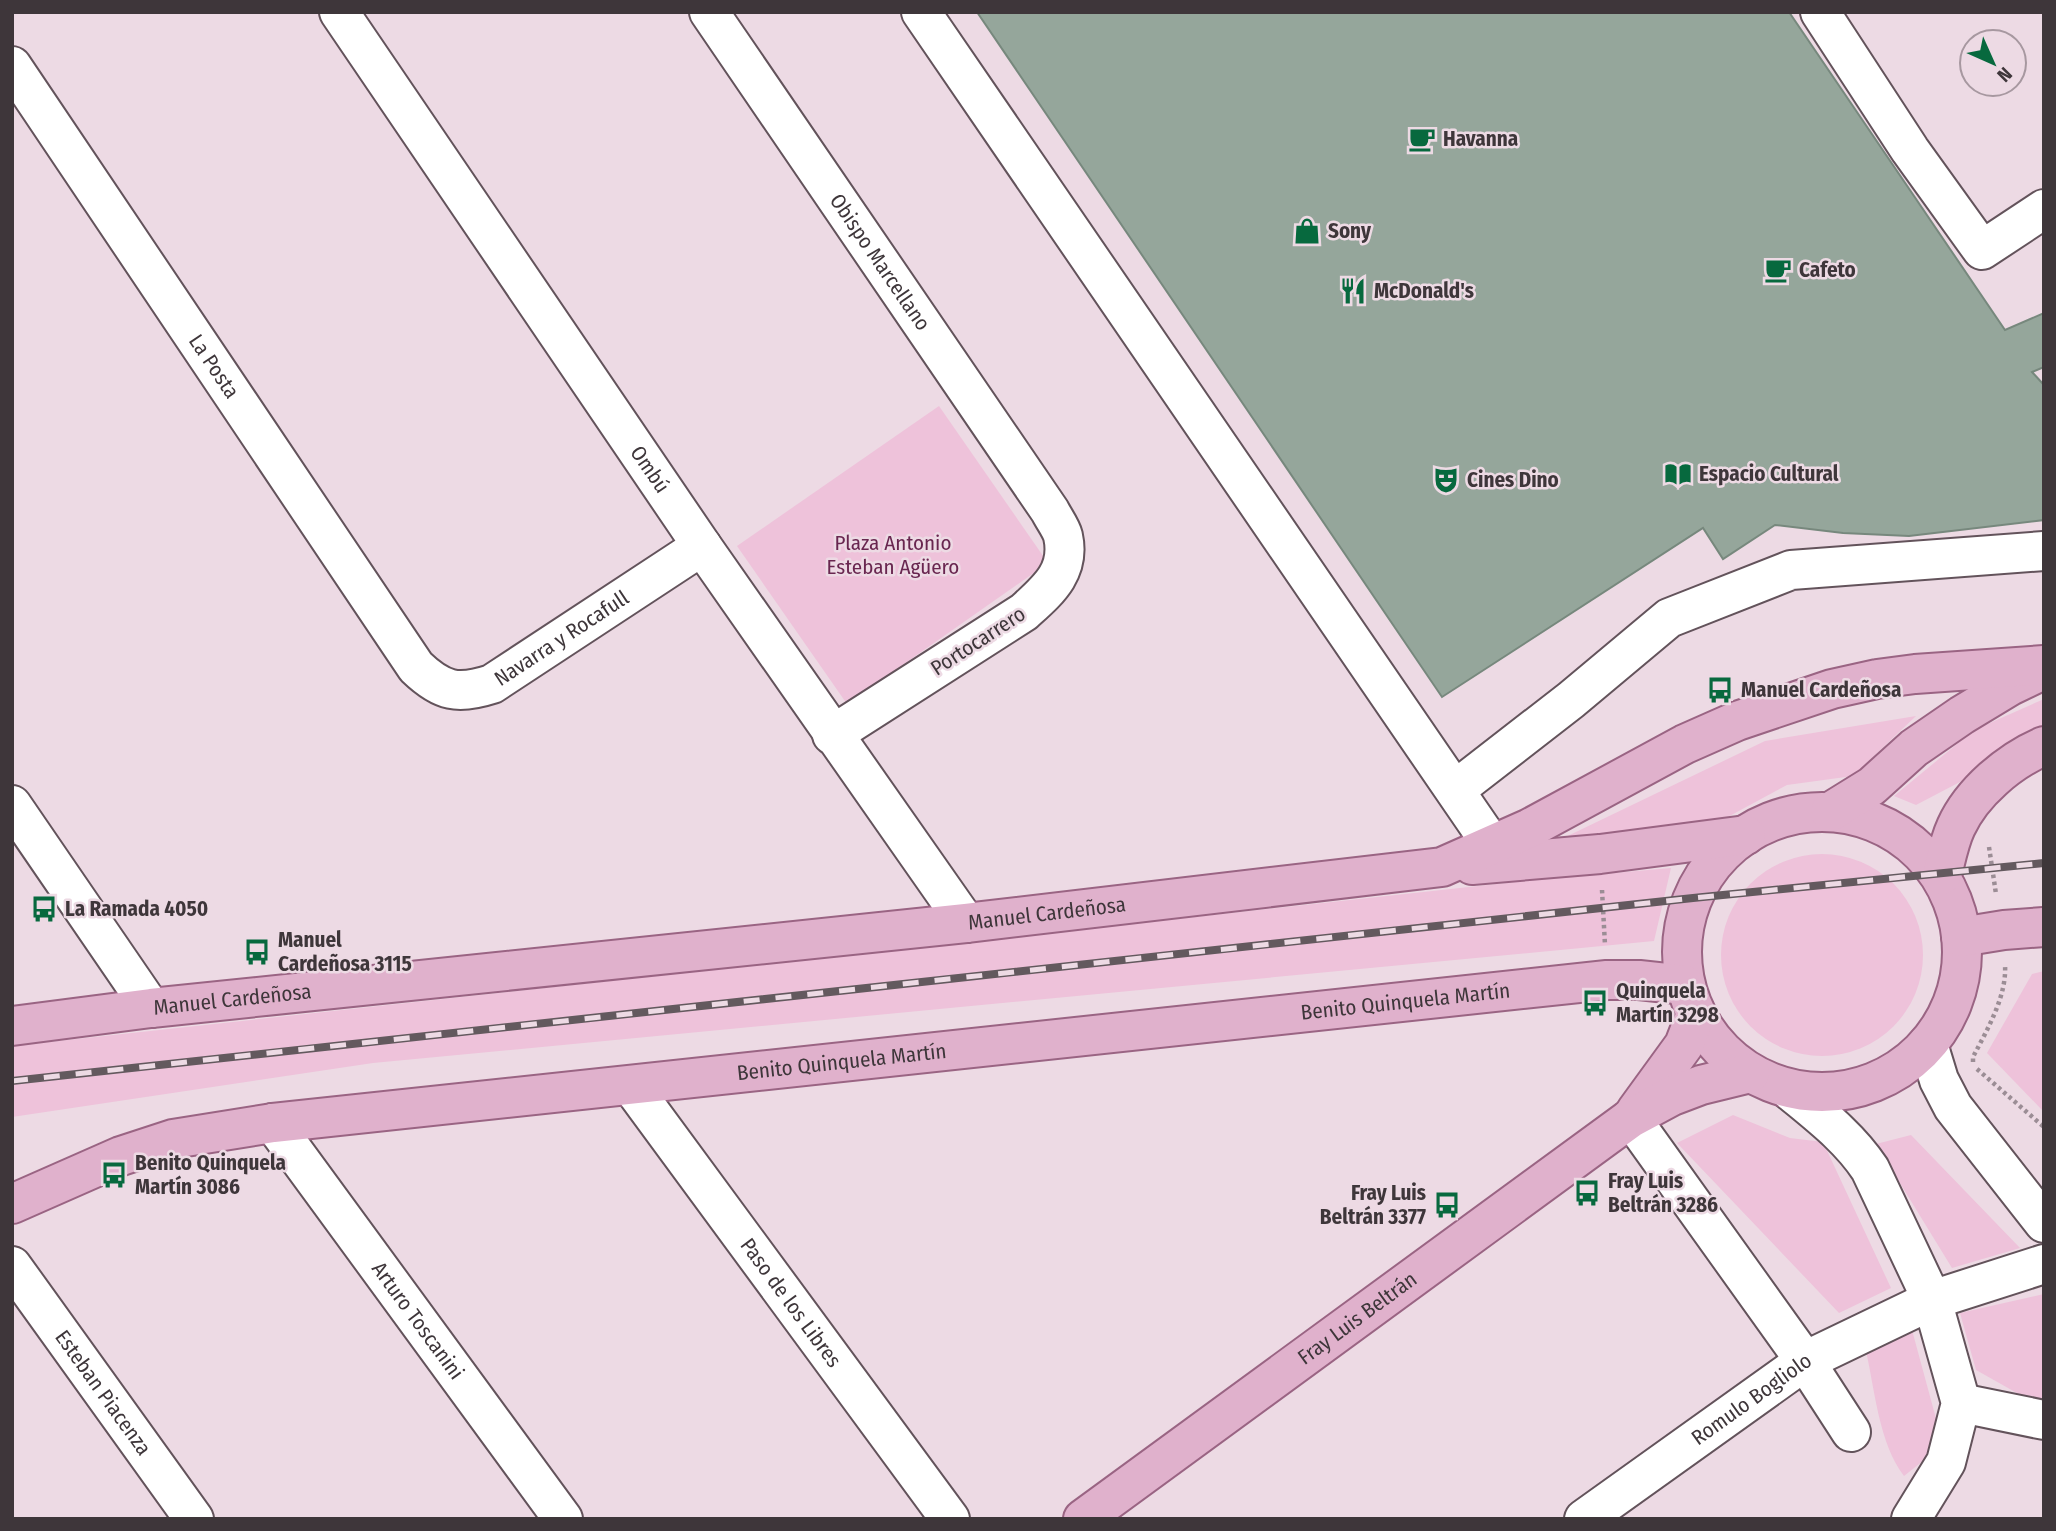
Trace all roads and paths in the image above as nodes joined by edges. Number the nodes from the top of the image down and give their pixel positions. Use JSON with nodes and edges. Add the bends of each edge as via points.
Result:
{"nodes":[{"id":1,"x":339,"y":12,"type":"edge"},
{"id":2,"x":709,"y":12,"type":"edge"},
{"id":3,"x":920,"y":12,"type":"edge"},
{"id":4,"x":1821,"y":12,"type":"edge"},
{"id":5,"x":12,"y":66,"type":"edge"},
{"id":6,"x":2044,"y":209,"type":"edge"},
{"id":7,"x":1050,"y":511,"type":"joint"},
{"id":8,"x":702,"y":546,"type":"junction"},
{"id":9,"x":2044,"y":551,"type":"edge"},
{"id":10,"x":416,"y":667,"type":"joint"},
{"id":11,"x":2044,"y":668,"type":"edge"},
{"id":12,"x":832,"y":735,"type":"junction"},
{"id":13,"x":2044,"y":746,"type":"edge"},
{"id":14,"x":1455,"y":790,"type":"junction"},
{"id":15,"x":12,"y":805,"type":"edge"},
{"id":16,"x":1829,"y":812,"type":"junction"},
{"id":17,"x":1746,"y":835,"type":"junction"},
{"id":18,"x":1492,"y":845,"type":"junction"},
{"id":19,"x":1600,"y":854,"type":"junction"},
{"id":20,"x":1443,"y":867,"type":"junction"},
{"id":21,"x":1942,"y":874,"type":"junction"},
{"id":22,"x":966,"y":923,"type":"junction"},
{"id":23,"x":2044,"y":927,"type":"edge"},
{"id":24,"x":1961,"y":937,"type":"junction"},
{"id":25,"x":1605,"y":946,"type":"dead end"},
{"id":26,"x":1690,"y":999,"type":"junction"},
{"id":27,"x":151,"y":1008,"type":"junction"},
{"id":28,"x":12,"y":1026,"type":"edge"},
{"id":29,"x":1928,"y":1044,"type":"junction"},
{"id":30,"x":1750,"y":1073,"type":"junction"},
{"id":31,"x":632,"y":1087,"type":"junction"},
{"id":32,"x":1788,"y":1089,"type":"junction"},
{"id":33,"x":1630,"y":1118,"type":"junction"},
{"id":34,"x":272,"y":1124,"type":"junction"},
{"id":35,"x":12,"y":1204,"type":"edge"},
{"id":36,"x":2044,"y":1223,"type":"edge"},
{"id":37,"x":2044,"y":1264,"type":"edge"},
{"id":38,"x":12,"y":1266,"type":"edge"},
{"id":39,"x":1932,"y":1300,"type":"junction"},
{"id":40,"x":1805,"y":1361,"type":"junction"},
{"id":41,"x":1961,"y":1402,"type":"junction"},
{"id":42,"x":2044,"y":1420,"type":"edge"},
{"id":43,"x":1851,"y":1432,"type":"dead end"},
{"id":44,"x":194,"y":1519,"type":"edge"},
{"id":45,"x":563,"y":1519,"type":"edge"},
{"id":46,"x":950,"y":1519,"type":"edge"},
{"id":47,"x":1083,"y":1519,"type":"edge"},
{"id":48,"x":1584,"y":1519,"type":"edge"},
{"id":49,"x":1911,"y":1519,"type":"edge"}],
"edges":[{"from":1,"to":8,"type":"street","name":"Ombú"},
{"from":2,"to":7,"type":"street","name":"Obispo Marcellano"},
{"from":3,"to":14,"type":"street"},
{"from":4,"to":6,"type":"street","via":[[1910,150],[1982,250]]},
{"from":5,"to":10,"type":"street","name":"La Posta"},
{"from":7,"to":12,"type":"street","name":"Portocarrero","via":[[1062,535],[1064,564],[1049,589],[1024,612]]},
{"from":8,"to":10,"type":"street","name":"Navarra y Rocafull","via":[[492,684],[471,691],[448,690]]},
{"from":8,"to":12,"type":"street","name":"Ombú"},
{"from":9,"to":14,"type":"street","via":[[1791,570],[1669,618]]},
{"from":11,"to":16,"type":"main road","via":[[1962,715],[1914,748],[1872,786]]},
{"from":11,"to":18,"type":"main road","name":"Manuel Cardeñosa","via":[[1915,674],[1832,689],[1685,744]]},
{"from":12,"to":22,"type":"street","name":"Ombú"},
{"from":13,"to":21,"type":"main road","via":[[2006,768],[1978,796],[1957,825]]},
{"from":14,"to":18,"type":"street"},
{"from":15,"to":27,"type":"street"},
{"from":16,"to":17,"type":"main road","via":[[1786,817]]},
{"from":16,"to":21,"type":"main road","via":[[1888,828]]},
{"from":17,"to":19,"type":"main road"},
{"from":17,"to":26,"type":"main road","via":[[1708,871],[1682,924],[1682,960]]},
{"from":18,"to":20,"type":"main road","name":"Manuel Cardeñosa"},
{"from":19,"to":20,"type":"main road"},
{"from":19,"to":25,"type":"path"},
{"from":20,"to":22,"type":"main road","name":"Manuel Cardeñosa"},
{"from":21,"to":24,"type":"main road"},
{"from":22,"to":27,"type":"main road","name":"Manuel Cardeñosa"},
{"from":23,"to":24,"type":"main road"},
{"from":24,"to":29,"type":"main road","via":[[1955,997]]},
{"from":26,"to":30,"type":"main road","via":[[1718,1048]]},
{"from":26,"to":31,"type":"main road","name":"Benito Quinquela Martín","via":[[1639,980],[1607,980]]},
{"from":26,"to":33,"type":"main road","via":[[1684,1045]]},
{"from":27,"to":28,"type":"main road","name":"Manuel Cardeñosa"},
{"from":29,"to":32,"type":"main road","via":[[1901,1068],[1866,1086],[1827,1093]]},
{"from":29,"to":36,"type":"street","via":[[1953,1107]]},
{"from":30,"to":32,"type":"main road"},
{"from":30,"to":33,"type":"main road","via":[[1701,1085]]},
{"from":31,"to":34,"type":"main road","name":"Benito Quinquela Martín"},
{"from":31,"to":46,"type":"street","name":"Paso de los Libres"},
{"from":32,"to":39,"type":"street","via":[[1857,1149]]},
{"from":33,"to":40,"type":"street"},
{"from":33,"to":47,"type":"main road","name":"Fray Luis Beltrán"},
{"from":34,"to":35,"type":"main road","name":"Benito Quinquela Martín","via":[[173,1139],[121,1156]]},
{"from":34,"to":45,"type":"street","name":"Arturo Toscanini"},
{"from":37,"to":39,"type":"street","name":"Romulo Bogliolo"},
{"from":38,"to":44,"type":"street","name":"Esteban Piacenza"},
{"from":39,"to":40,"type":"street","name":"Romulo Bogliolo"},
{"from":39,"to":41,"type":"street"},
{"from":40,"to":43,"type":"street"},
{"from":40,"to":48,"type":"street","name":"Romulo Bogliolo"},
{"from":41,"to":42,"type":"street"},
{"from":41,"to":49,"type":"street","via":[[1946,1462]]}]}
